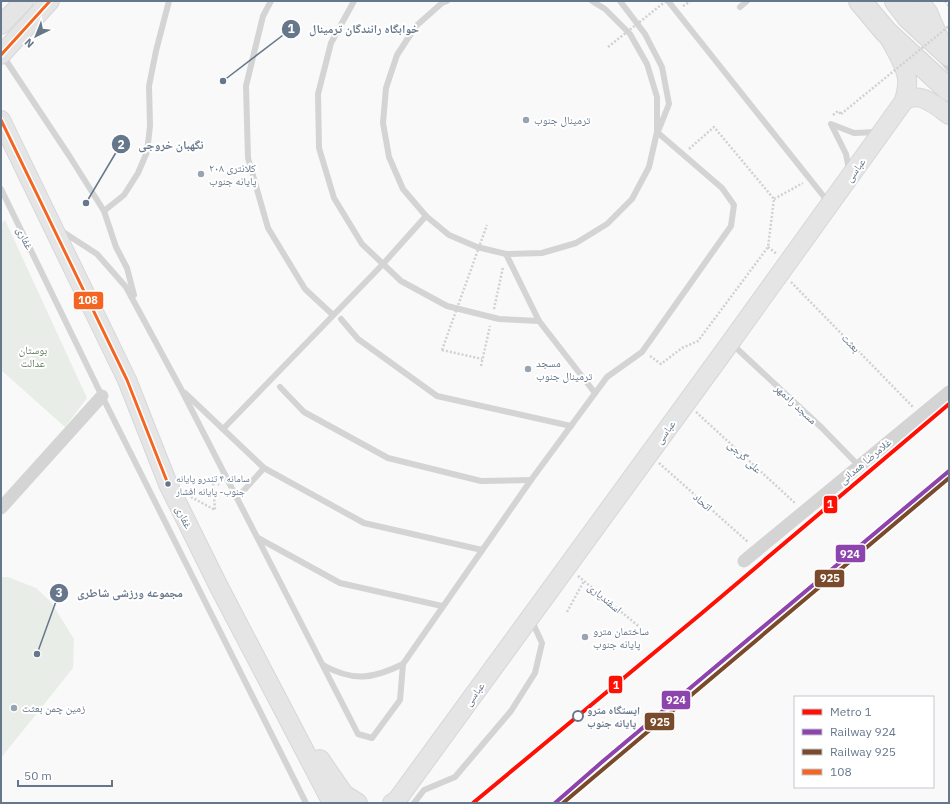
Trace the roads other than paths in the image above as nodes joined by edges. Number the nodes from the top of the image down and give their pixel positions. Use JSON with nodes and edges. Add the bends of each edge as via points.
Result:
{"nodes":[{"id":1,"x":24,"y":1,"type":"edge"},
{"id":2,"x":50,"y":1,"type":"edge"},
{"id":3,"x":169,"y":1,"type":"edge"},
{"id":4,"x":271,"y":1,"type":"edge"},
{"id":5,"x":354,"y":1,"type":"edge"},
{"id":6,"x":447,"y":1,"type":"edge"},
{"id":7,"x":592,"y":1,"type":"edge"},
{"id":8,"x":620,"y":1,"type":"edge"},
{"id":9,"x":667,"y":1,"type":"edge"},
{"id":10,"x":748,"y":1,"type":"edge"},
{"id":11,"x":860,"y":1,"type":"edge"},
{"id":12,"x":895,"y":1,"type":"edge"},
{"id":13,"x":919,"y":1,"type":"edge"},
{"id":14,"x":740,"y":7,"type":"dead end"},
{"id":15,"x":1,"y":26,"type":"edge"},
{"id":16,"x":886,"y":32,"type":"junction"},
{"id":17,"x":1,"y":55,"type":"edge"},
{"id":18,"x":943,"y":57,"type":"edge"},
{"id":19,"x":949,"y":90,"type":"edge"},
{"id":20,"x":904,"y":101,"type":"junction"},
{"id":21,"x":949,"y":115,"type":"edge"},
{"id":22,"x":1,"y":120,"type":"edge"},
{"id":23,"x":658,"y":132,"type":"junction"},
{"id":24,"x":882,"y":132,"type":"junction"},
{"id":25,"x":850,"y":177,"type":"junction"},
{"id":26,"x":1,"y":189,"type":"edge"},
{"id":27,"x":830,"y":204,"type":"junction"},
{"id":28,"x":104,"y":211,"type":"junction"},
{"id":29,"x":426,"y":216,"type":"junction"},
{"id":30,"x":51,"y":224,"type":"junction"},
{"id":31,"x":506,"y":254,"type":"junction"},
{"id":32,"x":383,"y":264,"type":"junction"},
{"id":33,"x":137,"y":307,"type":"junction"},
{"id":34,"x":333,"y":315,"type":"junction"},
{"id":35,"x":341,"y":320,"type":"dead end"},
{"id":36,"x":539,"y":321,"type":"junction"},
{"id":37,"x":730,"y":343,"type":"junction"},
{"id":38,"x":280,"y":387,"type":"dead end"},
{"id":39,"x":181,"y":389,"type":"junction"},
{"id":40,"x":949,"y":392,"type":"edge"},
{"id":41,"x":596,"y":393,"type":"junction"},
{"id":42,"x":102,"y":396,"type":"junction"},
{"id":43,"x":571,"y":426,"type":"junction"},
{"id":44,"x":223,"y":428,"type":"junction"},
{"id":45,"x":859,"y":466,"type":"junction"},
{"id":46,"x":264,"y":468,"type":"junction"},
{"id":47,"x":531,"y":480,"type":"junction"},
{"id":48,"x":237,"y":498,"type":"junction"},
{"id":49,"x":1,"y":508,"type":"edge"},
{"id":50,"x":257,"y":537,"type":"junction"},
{"id":51,"x":482,"y":550,"type":"junction"},
{"id":52,"x":744,"y":561,"type":"dead end"},
{"id":53,"x":442,"y":606,"type":"junction"},
{"id":54,"x":530,"y":618,"type":"junction"},
{"id":55,"x":323,"y":664,"type":"junction"},
{"id":56,"x":403,"y":664,"type":"junction"},
{"id":57,"x":279,"y":700,"type":"junction"},
{"id":58,"x":330,"y":802,"type":"edge"},
{"id":59,"x":306,"y":803,"type":"edge"},
{"id":60,"x":358,"y":803,"type":"edge"},
{"id":61,"x":392,"y":803,"type":"edge"},
{"id":62,"x":414,"y":803,"type":"edge"}],
"edges":[{"from":1,"to":15,"type":"street"},
{"from":2,"to":17,"type":"street"},
{"from":3,"to":28,"type":"lane","via":[[149,86],[150,126],[147,152],[124,195]]},
{"from":4,"to":34,"type":"lane","via":[[263,16],[246,86],[248,158],[268,228],[305,289]]},
{"from":5,"to":32,"type":"lane","via":[[331,43],[318,94],[319,148],[334,198],[362,244]]},
{"from":6,"to":29,"type":"lane","via":[[416,26],[397,55],[386,88],[383,123],[389,157],[404,189]]},
{"from":7,"to":23,"type":"lane","via":[[605,9],[630,34],[647,64],[657,97]]},
{"from":8,"to":23,"type":"lane","via":[[645,34],[662,67],[669,104]]},
{"from":9,"to":27,"type":"lane"},
{"from":10,"to":14,"type":"lane"},
{"from":11,"to":16,"type":"highway"},
{"from":12,"to":18,"type":"highway"},
{"from":13,"to":18,"type":"street","via":[[928,12]]},
{"from":16,"to":19,"type":"highway"},
{"from":16,"to":20,"type":"street","via":[[907,77]]},
{"from":17,"to":28,"type":"lane"},
{"from":20,"to":21,"type":"street","via":[[914,96],[927,100]]},
{"from":20,"to":24,"type":"street","name":"عباسی"},
{"from":22,"to":30,"type":"street","name":"غفاری"},
{"from":23,"to":31,"type":"lane","via":[[649,167],[632,199],[607,224],[576,243],[542,253]]},
{"from":23,"to":41,"type":"lane","via":[[722,188],[734,205],[732,226],[642,352],[607,377]]},
{"from":24,"to":25,"type":"street","name":"عباسی"},
{"from":24,"to":25,"type":"lane","via":[[854,133],[831,124],[846,154]]},
{"from":25,"to":27,"type":"street","name":"عباسی"},
{"from":26,"to":42,"type":"lane","name":"غفاری"},
{"from":27,"to":37,"type":"street","name":"عباسی"},
{"from":28,"to":33,"type":"lane","via":[[116,247],[127,268]]},
{"from":29,"to":31,"type":"lane","via":[[449,234],[477,247]]},
{"from":29,"to":32,"type":"lane"},
{"from":30,"to":33,"type":"lane","via":[[97,254],[126,287]]},
{"from":30,"to":57,"type":"street","name":"غفاری","via":[[127,380],[168,484]]},
{"from":31,"to":36,"type":"lane"},
{"from":32,"to":34,"type":"lane"},
{"from":32,"to":36,"type":"lane","via":[[401,281],[447,306],[499,319]]},
{"from":33,"to":39,"type":"lane"},
{"from":34,"to":44,"type":"lane"},
{"from":35,"to":43,"type":"lane","via":[[358,339],[437,396]]},
{"from":36,"to":41,"type":"lane"},
{"from":37,"to":45,"type":"lane","name":"مسجد رادمهر"},
{"from":37,"to":54,"type":"street","name":"عباسی"},
{"from":38,"to":47,"type":"lane","via":[[304,412],[388,458],[481,481]]},
{"from":39,"to":44,"type":"lane"},
{"from":39,"to":48,"type":"lane"},
{"from":40,"to":45,"type":"street","name":"غلامرضا همدانی"},
{"from":41,"to":43,"type":"lane"},
{"from":42,"to":49,"type":"street"},
{"from":42,"to":59,"type":"lane","name":"غفاری"},
{"from":43,"to":47,"type":"lane"},
{"from":44,"to":46,"type":"lane"},
{"from":45,"to":52,"type":"street","name":"غلامرضا همدانی"},
{"from":46,"to":48,"type":"lane"},
{"from":46,"to":51,"type":"lane","via":[[364,523]]},
{"from":47,"to":51,"type":"lane"},
{"from":48,"to":50,"type":"lane"},
{"from":50,"to":53,"type":"lane","via":[[340,583]]},
{"from":50,"to":55,"type":"lane"},
{"from":51,"to":53,"type":"lane"},
{"from":53,"to":56,"type":"lane"},
{"from":54,"to":61,"type":"street","name":"عباسی","via":[[397,800]]},
{"from":54,"to":62,"type":"lane","via":[[542,643],[535,673],[511,711],[455,776],[424,790]]},
{"from":55,"to":56,"type":"lane","via":[[336,672],[362,677],[388,672]]},
{"from":55,"to":56,"type":"lane","via":[[358,734],[372,738],[400,700]]},
{"from":57,"to":58,"type":"street","name":"غفاری"},
{"from":57,"to":60,"type":"street","via":[[344,794]]}]}
